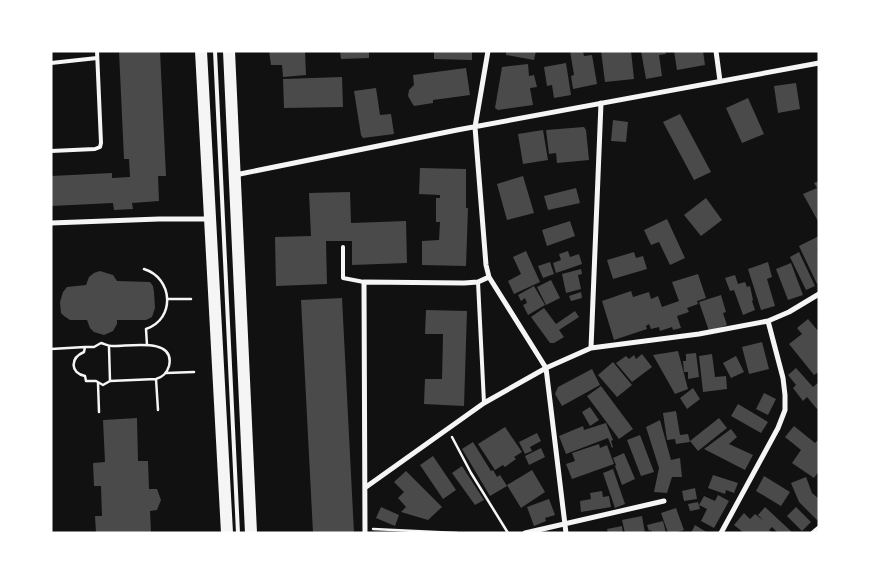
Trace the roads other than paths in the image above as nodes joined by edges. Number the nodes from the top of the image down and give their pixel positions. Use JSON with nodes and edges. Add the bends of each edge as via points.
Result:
{"nodes":[{"id":1,"x":97,"y":51,"type":"edge"},
{"id":2,"x":201,"y":51,"type":"edge"},
{"id":3,"x":215,"y":51,"type":"edge"},
{"id":4,"x":228,"y":51,"type":"edge"},
{"id":5,"x":488,"y":51,"type":"edge"},
{"id":6,"x":716,"y":51,"type":"edge"},
{"id":7,"x":97,"y":58,"type":"junction"},
{"id":8,"x":51,"y":63,"type":"edge"},
{"id":9,"x":819,"y":63,"type":"edge"},
{"id":10,"x":720,"y":81,"type":"junction"},
{"id":11,"x":601,"y":103,"type":"junction"},
{"id":12,"x":475,"y":127,"type":"junction"},
{"id":13,"x":51,"y":151,"type":"edge"},
{"id":14,"x":235,"y":175,"type":"junction"},
{"id":15,"x":210,"y":219,"type":"junction"},
{"id":16,"x":51,"y":224,"type":"edge"},
{"id":17,"x":343,"y":247,"type":"dead end"},
{"id":18,"x":489,"y":277,"type":"junction"},
{"id":19,"x":364,"y":282,"type":"junction"},
{"id":20,"x":478,"y":282,"type":"junction"},
{"id":21,"x":819,"y":294,"type":"edge"},
{"id":22,"x":768,"y":321,"type":"junction"},
{"id":23,"x":591,"y":348,"type":"junction"},
{"id":24,"x":546,"y":368,"type":"junction"},
{"id":25,"x":484,"y":403,"type":"junction"},
{"id":26,"x":366,"y":487,"type":"junction"},
{"id":27,"x":664,"y":501,"type":"dead end"},
{"id":28,"x":565,"y":524,"type":"junction"},
{"id":29,"x":819,"y":528,"type":"edge"},
{"id":30,"x":365,"y":530,"type":"edge"},
{"id":31,"x":227,"y":533,"type":"edge"},
{"id":32,"x":238,"y":533,"type":"edge"},
{"id":33,"x":251,"y":533,"type":"edge"},
{"id":34,"x":525,"y":533,"type":"edge"},
{"id":35,"x":566,"y":533,"type":"edge"},
{"id":36,"x":721,"y":533,"type":"edge"},
{"id":37,"x":813,"y":533,"type":"edge"}],
"edges":[{"from":1,"to":7,"type":"lane"},
{"from":2,"to":15,"type":"main road"},
{"from":3,"to":32,"type":"lane"},
{"from":4,"to":14,"type":"main road"},
{"from":5,"to":12,"type":"street"},
{"from":6,"to":10,"type":"street"},
{"from":7,"to":8,"type":"lane"},
{"from":7,"to":13,"type":"lane","via":[[100,147]]},
{"from":9,"to":10,"type":"street"},
{"from":10,"to":11,"type":"street"},
{"from":11,"to":12,"type":"street"},
{"from":11,"to":23,"type":"street"},
{"from":12,"to":14,"type":"street"},
{"from":12,"to":18,"type":"street","via":[[484,251]]},
{"from":14,"to":33,"type":"main road"},
{"from":15,"to":16,"type":"street"},
{"from":15,"to":31,"type":"main road"},
{"from":17,"to":19,"type":"lane","via":[[343,278]]},
{"from":18,"to":20,"type":"street"},
{"from":18,"to":24,"type":"street"},
{"from":19,"to":20,"type":"street"},
{"from":19,"to":26,"type":"street"},
{"from":20,"to":25,"type":"lane"},
{"from":21,"to":22,"type":"street"},
{"from":22,"to":23,"type":"street"},
{"from":22,"to":36,"type":"street","via":[[782,378],[784,410],[778,428]]},
{"from":23,"to":24,"type":"street"},
{"from":24,"to":25,"type":"street"},
{"from":24,"to":28,"type":"street"},
{"from":25,"to":26,"type":"street"},
{"from":26,"to":30,"type":"street"},
{"from":27,"to":28,"type":"street"},
{"from":28,"to":34,"type":"street"},
{"from":28,"to":35,"type":"street"},
{"from":29,"to":37,"type":"street"}]}
